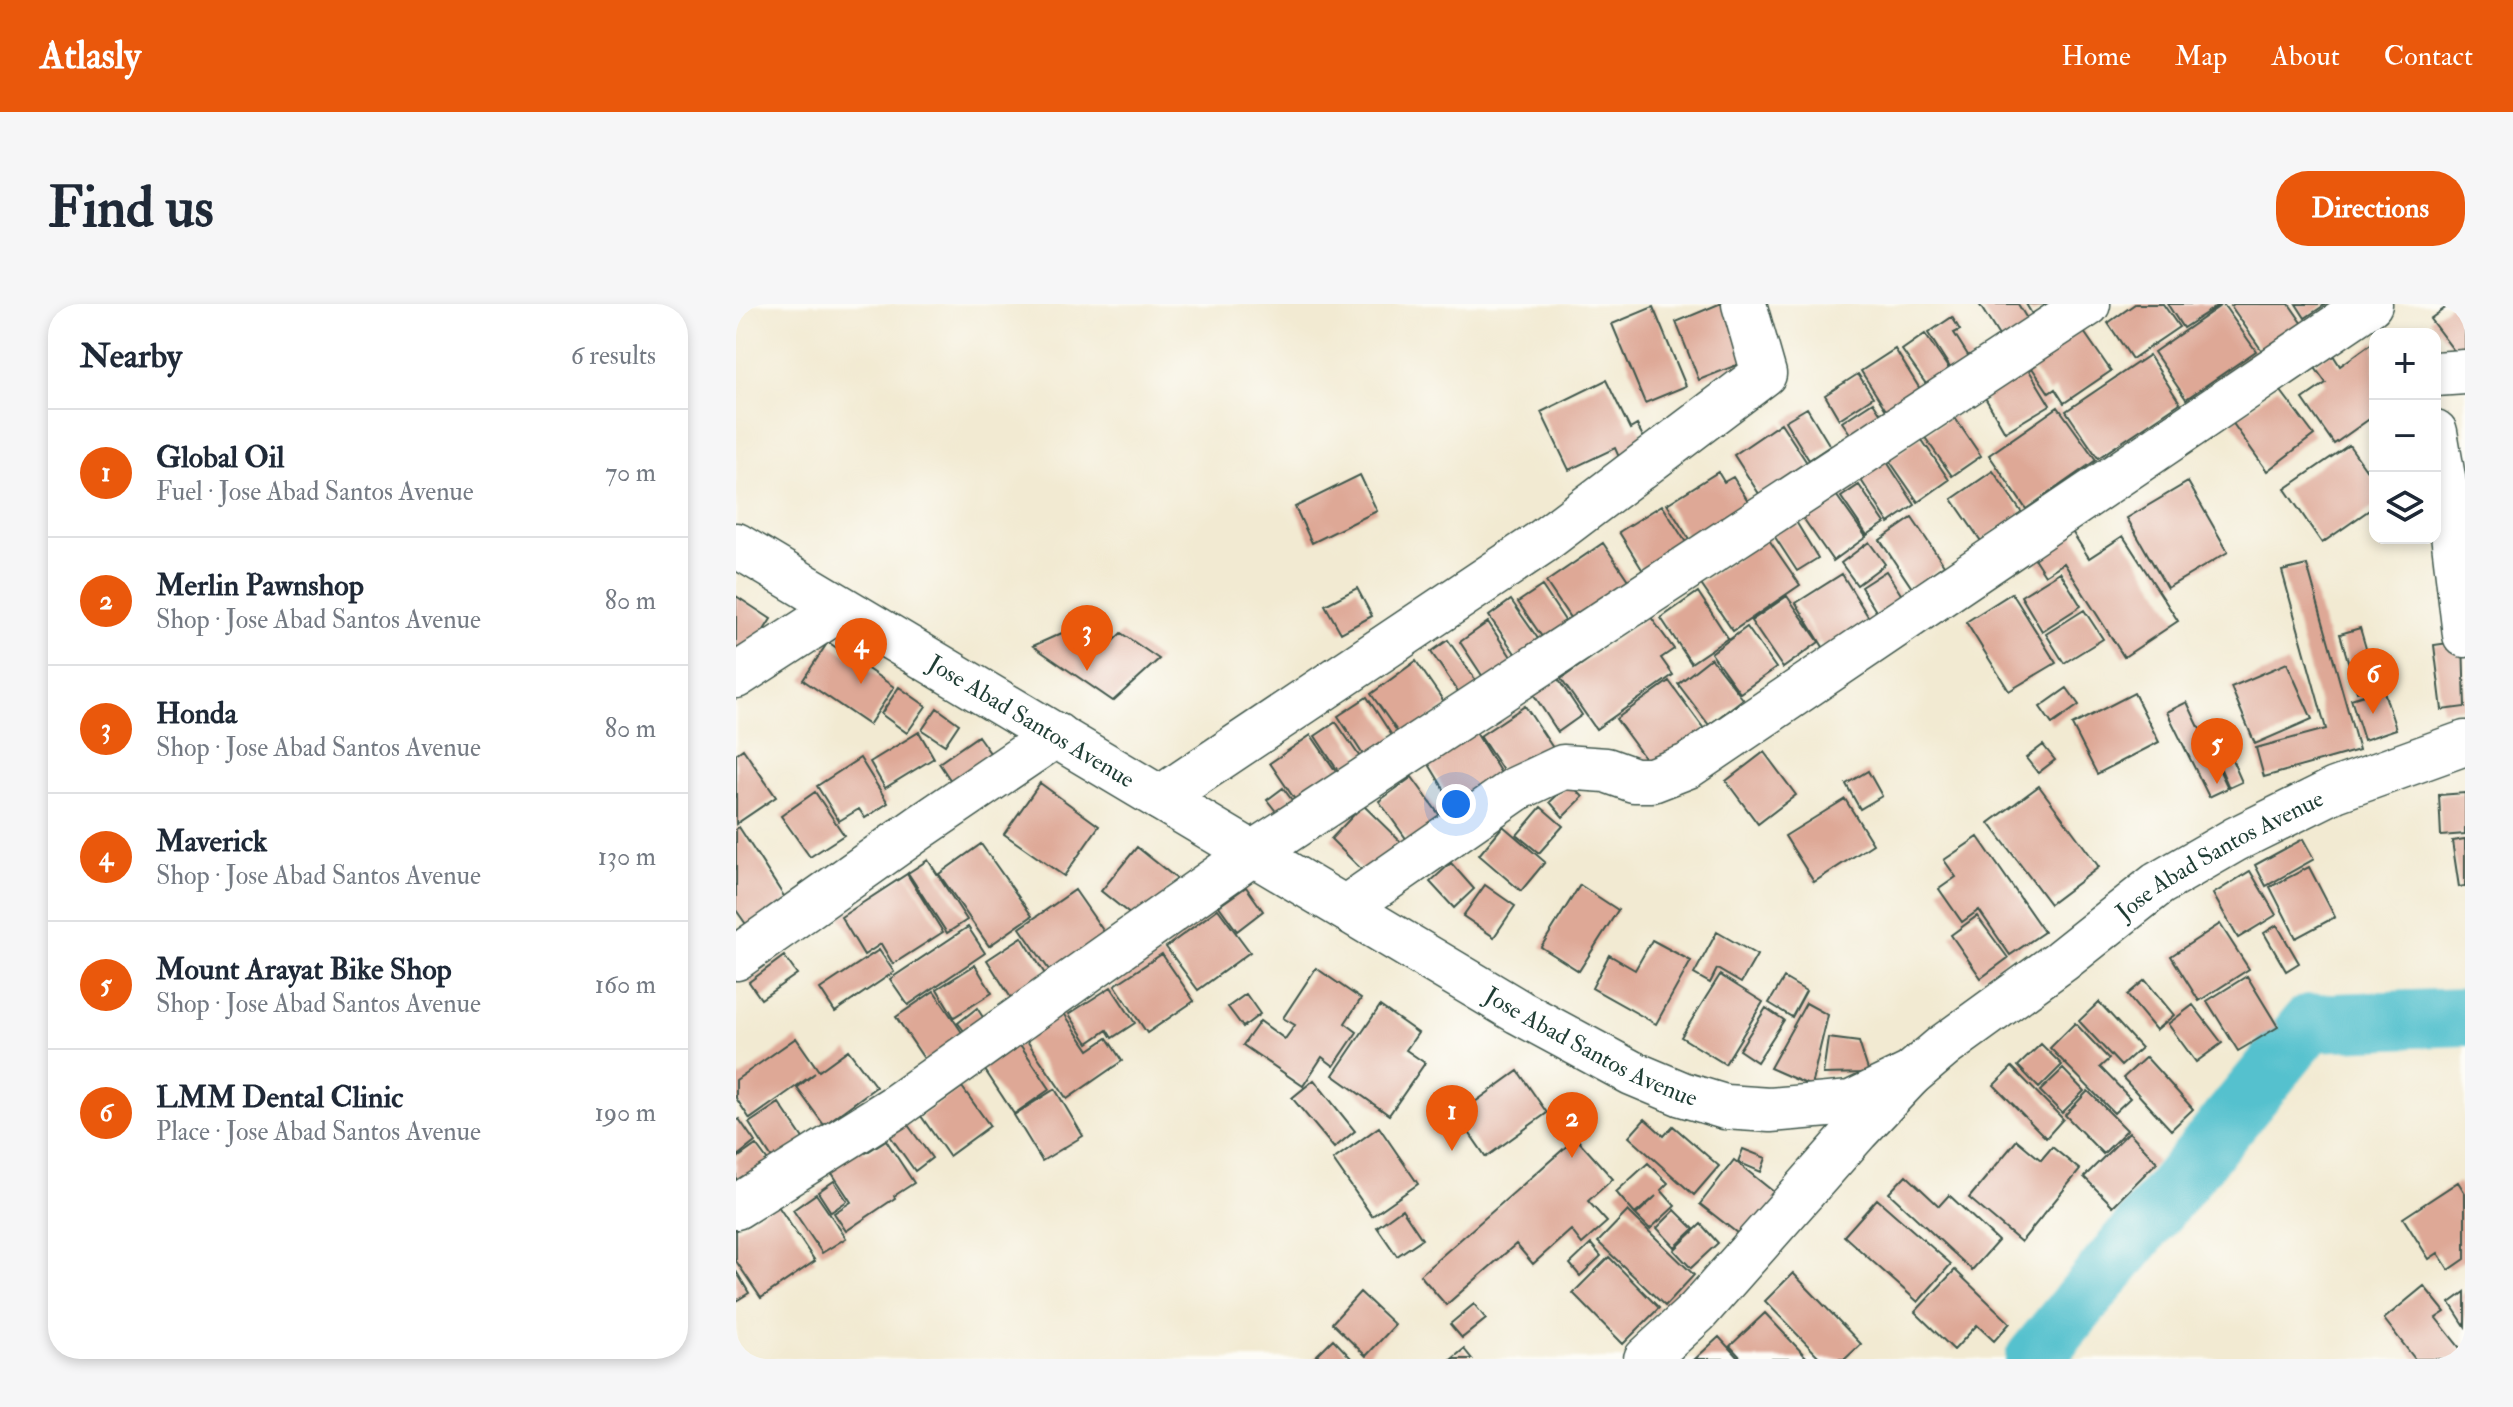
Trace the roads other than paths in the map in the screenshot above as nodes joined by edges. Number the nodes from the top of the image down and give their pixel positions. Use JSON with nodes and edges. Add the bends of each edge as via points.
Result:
{"nodes":[{"id":1,"x":1744,"y":304,"type":"edge"},
{"id":2,"x":2088,"y":304,"type":"edge"},
{"id":3,"x":2375,"y":314,"type":"edge"},
{"id":4,"x":2465,"y":372,"type":"edge"},
{"id":5,"x":2441,"y":374,"type":"edge"},
{"id":6,"x":2441,"y":466,"type":"edge"},
{"id":7,"x":736,"y":545,"type":"edge"},
{"id":8,"x":841,"y":608,"type":"junction"},
{"id":9,"x":2465,"y":635,"type":"edge"},
{"id":10,"x":736,"y":676,"type":"edge"},
{"id":11,"x":1056,"y":735,"type":"junction"},
{"id":12,"x":2465,"y":743,"type":"edge"},
{"id":13,"x":1160,"y":798,"type":"junction"},
{"id":14,"x":1253,"y":853,"type":"junction"},
{"id":15,"x":1345,"y":908,"type":"junction"},
{"id":16,"x":736,"y":958,"type":"edge"},
{"id":17,"x":1911,"y":1074,"type":"junction"},
{"id":18,"x":736,"y":1207,"type":"edge"},
{"id":19,"x":1646,"y":1359,"type":"edge"}],
"edges":[{"from":1,"to":13,"type":"main road","via":[[1764,374],[1542,542]]},
{"from":2,"to":14,"type":"main road"},
{"from":3,"to":15,"type":"main road","via":[[1688,766],[1652,780],[1563,767],[1516,789]]},
{"from":4,"to":5,"type":"main road"},
{"from":6,"to":9,"type":"main road"},
{"from":7,"to":8,"type":"main road","name":"Jose Abad Santos Avenue"},
{"from":8,"to":10,"type":"main road"},
{"from":8,"to":11,"type":"main road","name":"Jose Abad Santos Avenue"},
{"from":11,"to":13,"type":"main road","name":"Jose Abad Santos Avenue"},
{"from":11,"to":16,"type":"main road"},
{"from":12,"to":17,"type":"main road","name":"Jose Abad Santos Avenue","via":[[2335,790],[2158,884]]},
{"from":13,"to":14,"type":"main road","name":"Jose Abad Santos Avenue"},
{"from":14,"to":15,"type":"main road","name":"Jose Abad Santos Avenue"},
{"from":14,"to":18,"type":"main road","via":[[895,1107]]},
{"from":15,"to":17,"type":"main road","name":"Jose Abad Santos Avenue","via":[[1582,1047],[1682,1094],[1725,1107],[1770,1110],[1851,1103]]},
{"from":17,"to":19,"type":"main road","via":[[1697,1312]]}]}
